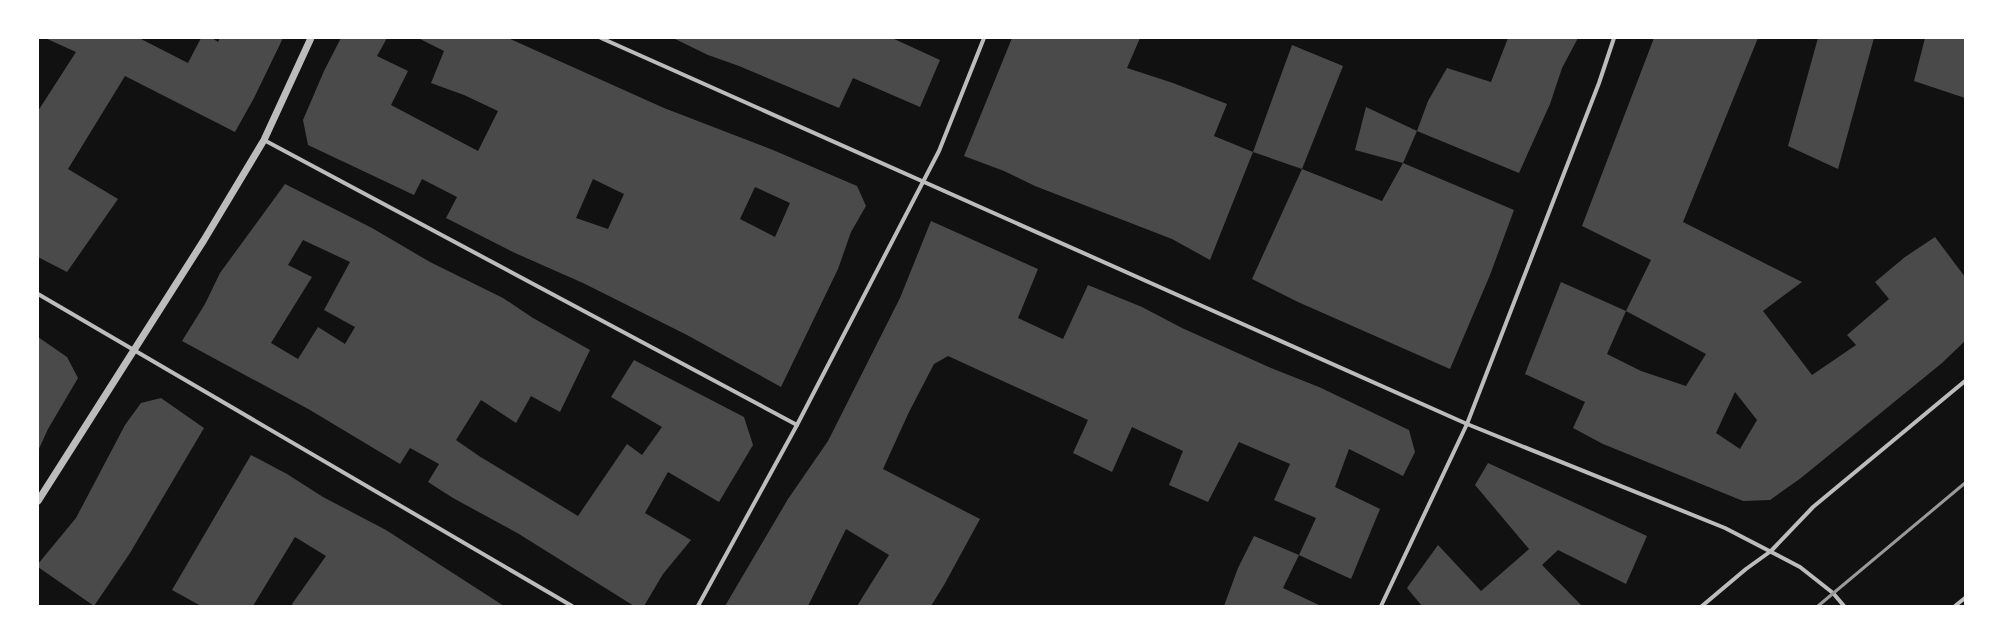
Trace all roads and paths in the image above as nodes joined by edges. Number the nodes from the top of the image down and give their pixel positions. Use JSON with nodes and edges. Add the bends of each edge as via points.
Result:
{"nodes":[{"id":1,"x":310,"y":38,"type":"edge"},
{"id":2,"x":602,"y":38,"type":"edge"},
{"id":3,"x":984,"y":38,"type":"edge"},
{"id":4,"x":1614,"y":38,"type":"edge"},
{"id":5,"x":264,"y":140,"type":"junction"},
{"id":6,"x":923,"y":182,"type":"junction"},
{"id":7,"x":38,"y":294,"type":"edge"},
{"id":8,"x":135,"y":352,"type":"junction"},
{"id":9,"x":1965,"y":380,"type":"edge"},
{"id":10,"x":1467,"y":424,"type":"junction"},
{"id":11,"x":797,"y":425,"type":"junction"},
{"id":12,"x":38,"y":501,"type":"edge"},
{"id":13,"x":1771,"y":551,"type":"junction"},
{"id":14,"x":1965,"y":598,"type":"edge"},
{"id":15,"x":572,"y":606,"type":"edge"},
{"id":16,"x":698,"y":606,"type":"edge"},
{"id":17,"x":1381,"y":606,"type":"edge"},
{"id":18,"x":1702,"y":606,"type":"edge"},
{"id":19,"x":1844,"y":606,"type":"edge"},
{"id":20,"x":1955,"y":606,"type":"edge"}],
"edges":[{"from":1,"to":5,"type":"street"},
{"from":2,"to":6,"type":"street"},
{"from":3,"to":6,"type":"street","via":[[939,151]]},
{"from":4,"to":10,"type":"street"},
{"from":5,"to":8,"type":"street"},
{"from":5,"to":11,"type":"street"},
{"from":6,"to":10,"type":"street"},
{"from":6,"to":11,"type":"street"},
{"from":7,"to":8,"type":"street"},
{"from":8,"to":12,"type":"street"},
{"from":8,"to":15,"type":"street"},
{"from":9,"to":13,"type":"street","via":[[1813,507]]},
{"from":10,"to":13,"type":"street","via":[[1724,528]]},
{"from":10,"to":17,"type":"street"},
{"from":11,"to":16,"type":"street"},
{"from":13,"to":18,"type":"street"},
{"from":13,"to":19,"type":"street","via":[[1800,567],[1834,593]]},
{"from":14,"to":20,"type":"street"}]}
